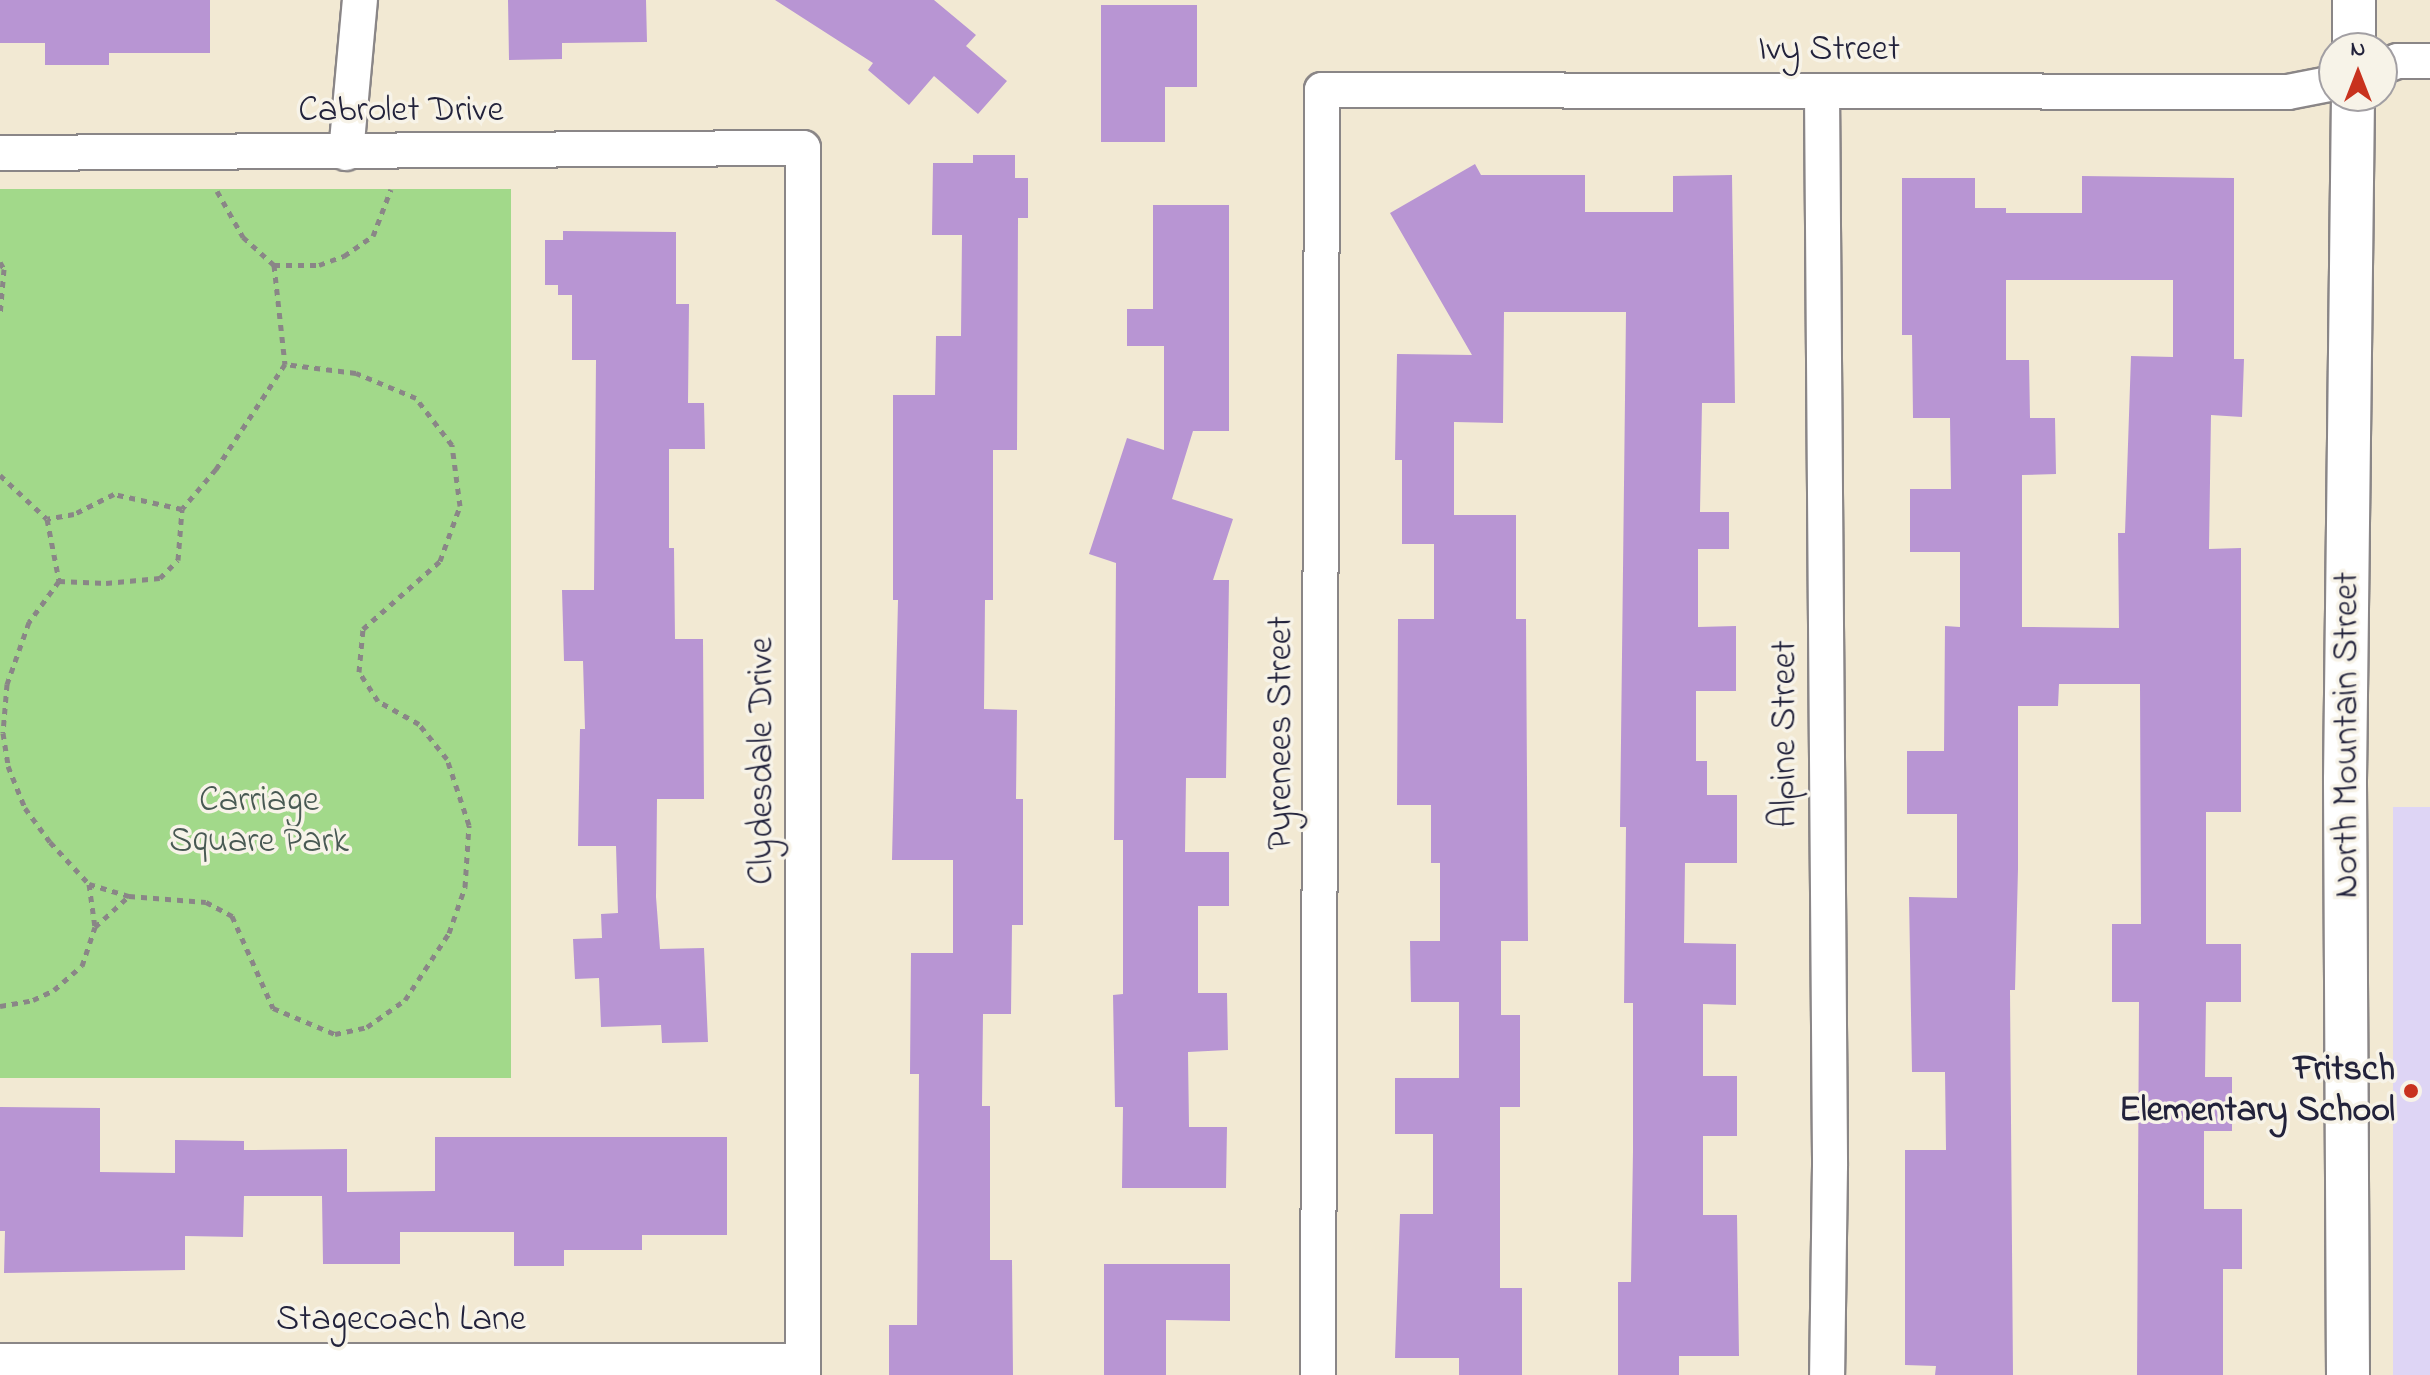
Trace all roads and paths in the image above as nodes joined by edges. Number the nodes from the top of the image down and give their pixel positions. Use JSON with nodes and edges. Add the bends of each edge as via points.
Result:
{"nodes":[{"id":1,"x":360,"y":0,"type":"edge"},
{"id":2,"x":2354,"y":0,"type":"edge"},
{"id":3,"x":2354,"y":32,"type":"edge"},
{"id":4,"x":2398,"y":61,"type":"edge"},
{"id":5,"x":2430,"y":61,"type":"edge"},
{"id":6,"x":2318,"y":86,"type":"edge"},
{"id":7,"x":1322,"y":90,"type":"joint"},
{"id":8,"x":1822,"y":92,"type":"junction"},
{"id":9,"x":2353,"y":112,"type":"edge"},
{"id":10,"x":803,"y":148,"type":"joint"},
{"id":11,"x":0,"y":153,"type":"edge"},
{"id":12,"x":346,"y":153,"type":"junction"},
{"id":13,"x":216,"y":189,"type":"dead end"},
{"id":14,"x":391,"y":189,"type":"dead end"},
{"id":15,"x":0,"y":262,"type":"edge"},
{"id":16,"x":274,"y":265,"type":"junction"},
{"id":17,"x":0,"y":316,"type":"edge"},
{"id":18,"x":285,"y":364,"type":"junction"},
{"id":19,"x":0,"y":475,"type":"edge"},
{"id":20,"x":182,"y":509,"type":"junction"},
{"id":21,"x":47,"y":519,"type":"junction"},
{"id":22,"x":59,"y":581,"type":"junction"},
{"id":23,"x":89,"y":884,"type":"junction"},
{"id":24,"x":129,"y":896,"type":"junction"},
{"id":25,"x":95,"y":927,"type":"junction"},
{"id":26,"x":0,"y":1006,"type":"edge"},
{"id":27,"x":0,"y":1361,"type":"edge"},
{"id":28,"x":803,"y":1368,"type":"edge"},
{"id":29,"x":1318,"y":1375,"type":"edge"},
{"id":30,"x":1827,"y":1375,"type":"edge"},
{"id":31,"x":2348,"y":1375,"type":"edge"}],
"edges":[{"from":1,"to":12,"type":"street"},
{"from":2,"to":3,"type":"street"},
{"from":4,"to":5,"type":"street"},
{"from":6,"to":8,"type":"street","name":"Ivy Street","via":[[2288,92]]},
{"from":7,"to":8,"type":"street","name":"Ivy Street"},
{"from":7,"to":29,"type":"street","name":"Pyrenees Street"},
{"from":8,"to":30,"type":"street","name":"Alpine Street"},
{"from":9,"to":31,"type":"street","name":"North Mountain Street","via":[[2345,780]]},
{"from":10,"to":12,"type":"street","name":"Cabrolet Drive"},
{"from":10,"to":28,"type":"street","name":"Clydesdale Drive"},
{"from":11,"to":12,"type":"street","name":"Cabrolet Drive"},
{"from":13,"to":16,"type":"path","via":[[243,237]]},
{"from":14,"to":16,"type":"path","via":[[373,236],[344,256],[319,265]]},
{"from":15,"to":17,"type":"path"},
{"from":16,"to":18,"type":"path"},
{"from":18,"to":20,"type":"path","via":[[216,469]]},
{"from":18,"to":24,"type":"path","via":[[356,373],[416,398],[452,445],[460,506],[440,561],[363,629],[359,672],[378,701],[419,724],[447,759],[469,825],[465,887],[449,933],[405,1000],[367,1027],[335,1034],[273,1008],[232,916],[206,902]]},
{"from":19,"to":21,"type":"path"},
{"from":20,"to":21,"type":"path","via":[[114,494],[74,514]]},
{"from":20,"to":22,"type":"path","via":[[178,560],[160,578]]},
{"from":21,"to":22,"type":"path"},
{"from":22,"to":23,"type":"path","via":[[29,622],[7,684],[3,733],[8,766],[25,808]]},
{"from":23,"to":24,"type":"path"},
{"from":23,"to":25,"type":"path"},
{"from":24,"to":25,"type":"path"},
{"from":25,"to":26,"type":"path","via":[[82,966],[54,990]]},
{"from":27,"to":28,"type":"street","name":"Stagecoach Lane"}]}
